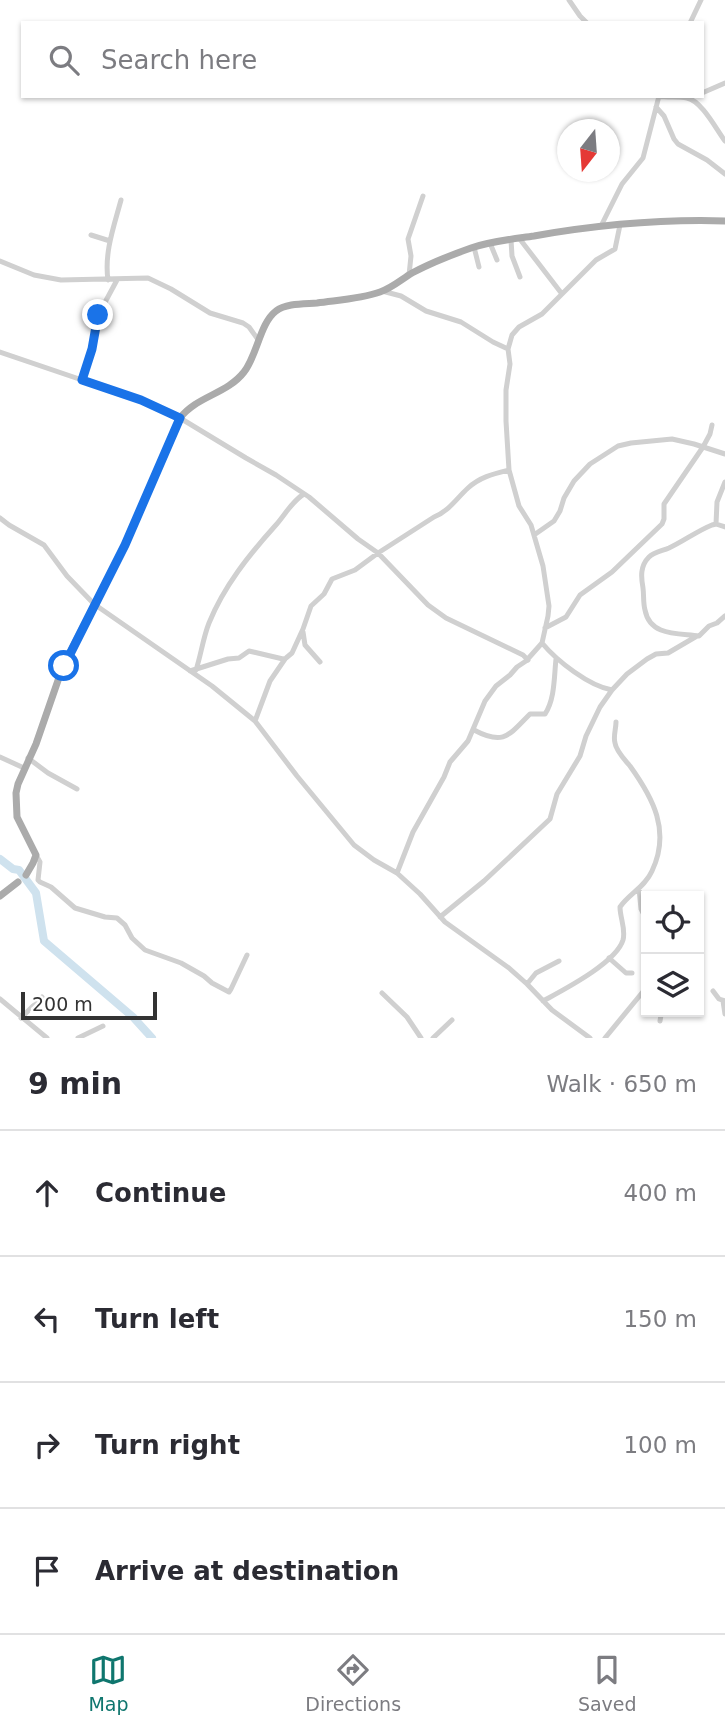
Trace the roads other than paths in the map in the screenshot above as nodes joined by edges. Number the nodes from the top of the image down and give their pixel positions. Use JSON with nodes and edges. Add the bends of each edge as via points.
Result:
{"nodes":[{"id":1,"x":569,"y":0,"type":"edge"},
{"id":2,"x":702,"y":0,"type":"edge"},
{"id":3,"x":585,"y":21,"type":"edge"},
{"id":4,"x":691,"y":21,"type":"edge"},
{"id":5,"x":725,"y":83,"type":"edge"},
{"id":6,"x":704,"y":92,"type":"edge"},
{"id":7,"x":658,"y":98,"type":"edge"},
{"id":8,"x":694,"y":98,"type":"edge"},
{"id":9,"x":656,"y":107,"type":"junction"},
{"id":10,"x":725,"y":141,"type":"edge"},
{"id":11,"x":725,"y":174,"type":"edge"},
{"id":12,"x":424,"y":196,"type":"dead end"},
{"id":13,"x":121,"y":200,"type":"dead end"},
{"id":14,"x":725,"y":221,"type":"edge"},
{"id":15,"x":620,"y":225,"type":"junction"},
{"id":16,"x":601,"y":226,"type":"junction"},
{"id":17,"x":91,"y":235,"type":"dead end"},
{"id":18,"x":515,"y":239,"type":"junction"},
{"id":19,"x":110,"y":241,"type":"junction"},
{"id":20,"x":490,"y":243,"type":"junction"},
{"id":21,"x":474,"y":247,"type":"junction"},
{"id":22,"x":496,"y":260,"type":"dead end"},
{"id":23,"x":0,"y":261,"type":"edge"},
{"id":24,"x":479,"y":267,"type":"dead end"},
{"id":25,"x":409,"y":275,"type":"junction"},
{"id":26,"x":520,"y":277,"type":"dead end"},
{"id":27,"x":108,"y":280,"type":"junction"},
{"id":28,"x":117,"y":280,"type":"junction"},
{"id":29,"x":382,"y":291,"type":"junction"},
{"id":30,"x":562,"y":294,"type":"junction"},
{"id":31,"x":259,"y":341,"type":"junction"},
{"id":32,"x":508,"y":349,"type":"junction"},
{"id":33,"x":0,"y":352,"type":"edge"},
{"id":34,"x":82,"y":380,"type":"junction"},
{"id":35,"x":180,"y":418,"type":"junction"},
{"id":36,"x":712,"y":425,"type":"dead end"},
{"id":37,"x":703,"y":447,"type":"junction"},
{"id":38,"x":725,"y":454,"type":"edge"},
{"id":39,"x":509,"y":470,"type":"junction"},
{"id":40,"x":725,"y":482,"type":"edge"},
{"id":41,"x":304,"y":494,"type":"junction"},
{"id":42,"x":0,"y":518,"type":"edge"},
{"id":43,"x":716,"y":524,"type":"junction"},
{"id":44,"x":725,"y":527,"type":"edge"},
{"id":45,"x":534,"y":535,"type":"junction"},
{"id":46,"x":377,"y":553,"type":"junction"},
{"id":47,"x":94,"y":604,"type":"junction"},
{"id":48,"x":725,"y":616,"type":"edge"},
{"id":49,"x":545,"y":628,"type":"junction"},
{"id":50,"x":303,"y":629,"type":"junction"},
{"id":51,"x":697,"y":636,"type":"junction"},
{"id":52,"x":542,"y":643,"type":"junction"},
{"id":53,"x":286,"y":658,"type":"junction"},
{"id":54,"x":556,"y":659,"type":"junction"},
{"id":55,"x":528,"y":660,"type":"junction"},
{"id":56,"x":320,"y":662,"type":"dead end"},
{"id":57,"x":192,"y":671,"type":"junction"},
{"id":58,"x":612,"y":690,"type":"junction"},
{"id":59,"x":255,"y":722,"type":"junction"},
{"id":60,"x":616,"y":722,"type":"dead end"},
{"id":61,"x":474,"y":730,"type":"junction"},
{"id":62,"x":0,"y":757,"type":"edge"},
{"id":63,"x":29,"y":758,"type":"junction"},
{"id":64,"x":24,"y":768,"type":"junction"},
{"id":65,"x":77,"y":789,"type":"dead end"},
{"id":66,"x":36,"y":855,"type":"junction"},
{"id":67,"x":397,"y":873,"type":"junction"},
{"id":68,"x":26,"y":875,"type":"joint"},
{"id":69,"x":18,"y":882,"type":"joint"},
{"id":70,"x":639,"y":887,"type":"junction"},
{"id":71,"x":0,"y":896,"type":"edge"},
{"id":72,"x":641,"y":909,"type":"edge"},
{"id":73,"x":440,"y":917,"type":"junction"},
{"id":74,"x":247,"y":955,"type":"dead end"},
{"id":75,"x":609,"y":958,"type":"junction"},
{"id":76,"x":559,"y":961,"type":"dead end"},
{"id":77,"x":632,"y":973,"type":"dead end"},
{"id":78,"x":527,"y":984,"type":"junction"},
{"id":79,"x":713,"y":991,"type":"dead end"},
{"id":80,"x":382,"y":993,"type":"dead end"},
{"id":81,"x":42,"y":997,"type":"dead end"},
{"id":82,"x":641,"y":998,"type":"edge"},
{"id":83,"x":0,"y":999,"type":"edge"},
{"id":84,"x":543,"y":1001,"type":"junction"},
{"id":85,"x":724,"y":1001,"type":"edge"},
{"id":86,"x":725,"y":1014,"type":"edge"},
{"id":87,"x":21,"y":1017,"type":"junction"},
{"id":88,"x":661,"y":1017,"type":"edge"},
{"id":89,"x":452,"y":1020,"type":"dead end"},
{"id":90,"x":660,"y":1021,"type":"dead end"},
{"id":91,"x":103,"y":1026,"type":"dead end"},
{"id":92,"x":47,"y":1038,"type":"edge"},
{"id":93,"x":78,"y":1038,"type":"edge"},
{"id":94,"x":421,"y":1038,"type":"edge"},
{"id":95,"x":433,"y":1038,"type":"edge"},
{"id":96,"x":590,"y":1038,"type":"edge"},
{"id":97,"x":605,"y":1038,"type":"edge"}],
"edges":[{"from":1,"to":3,"type":"street"},
{"from":2,"to":4,"type":"street"},
{"from":5,"to":6,"type":"street"},
{"from":7,"to":9,"type":"street"},
{"from":8,"to":10,"type":"street"},
{"from":9,"to":11,"type":"street","via":[[678,144]]},
{"from":9,"to":16,"type":"street","via":[[643,158],[622,184]]},
{"from":12,"to":25,"type":"street","via":[[408,239]]},
{"from":13,"to":19,"type":"street"},
{"from":14,"to":15,"type":"main road"},
{"from":15,"to":16,"type":"main road"},
{"from":15,"to":30,"type":"street","via":[[615,249],[596,260]]},
{"from":16,"to":18,"type":"main road"},
{"from":17,"to":19,"type":"street"},
{"from":18,"to":20,"type":"main road"},
{"from":18,"to":26,"type":"street","via":[[513,257]]},
{"from":18,"to":30,"type":"street"},
{"from":19,"to":27,"type":"street"},
{"from":20,"to":21,"type":"main road"},
{"from":20,"to":22,"type":"street"},
{"from":21,"to":24,"type":"street"},
{"from":21,"to":25,"type":"main road"},
{"from":23,"to":27,"type":"street","via":[[51,279]]},
{"from":25,"to":29,"type":"main road"},
{"from":27,"to":28,"type":"street"},
{"from":28,"to":31,"type":"street","via":[[152,279],[211,313],[243,323]]},
{"from":28,"to":34,"type":"street","via":[[98,315]]},
{"from":29,"to":31,"type":"main road","via":[[281,308],[271,316]]},
{"from":29,"to":32,"type":"street","via":[[461,322]]},
{"from":30,"to":32,"type":"street","via":[[542,314],[519,327]]},
{"from":31,"to":35,"type":"main road","via":[[243,374]]},
{"from":32,"to":39,"type":"street"},
{"from":33,"to":34,"type":"street"},
{"from":34,"to":35,"type":"street"},
{"from":35,"to":41,"type":"street"},
{"from":35,"to":47,"type":"main road"},
{"from":36,"to":37,"type":"street"},
{"from":37,"to":38,"type":"street"},
{"from":37,"to":45,"type":"street","via":[[672,439],[618,446],[590,464],[574,481],[554,521]]},
{"from":37,"to":49,"type":"street","via":[[664,504],[662,524],[612,572],[580,595],[564,618]]},
{"from":39,"to":45,"type":"street","via":[[519,506]]},
{"from":39,"to":46,"type":"street","via":[[478,480],[443,513]]},
{"from":40,"to":43,"type":"street","via":[[717,502]]},
{"from":41,"to":46,"type":"street"},
{"from":41,"to":57,"type":"street","via":[[258,543],[224,592]]},
{"from":42,"to":47,"type":"street","via":[[44,545]]},
{"from":43,"to":44,"type":"street"},
{"from":43,"to":51,"type":"street","via":[[650,557],[640,575],[650,622],[667,632]]},
{"from":45,"to":49,"type":"street","via":[[549,598]]},
{"from":46,"to":50,"type":"street","via":[[355,570],[332,579],[311,606]]},
{"from":46,"to":55,"type":"street","via":[[435,610]]},
{"from":47,"to":57,"type":"street"},
{"from":47,"to":63,"type":"main road","via":[[64,666]]},
{"from":48,"to":51,"type":"street"},
{"from":49,"to":52,"type":"street"},
{"from":50,"to":53,"type":"street"},
{"from":50,"to":56,"type":"street","via":[[305,645]]},
{"from":51,"to":58,"type":"street","via":[[647,659]]},
{"from":52,"to":54,"type":"street"},
{"from":52,"to":55,"type":"street"},
{"from":53,"to":57,"type":"street","via":[[249,651]]},
{"from":53,"to":59,"type":"street","via":[[270,681]]},
{"from":54,"to":58,"type":"street"},
{"from":54,"to":61,"type":"street","via":[[554,688],[545,714],[530,714],[504,736],[491,737]]},
{"from":55,"to":61,"type":"street","via":[[496,686]]},
{"from":57,"to":59,"type":"street"},
{"from":58,"to":73,"type":"street","via":[[557,794],[550,819]]},
{"from":59,"to":67,"type":"street","via":[[351,842]]},
{"from":60,"to":70,"type":"street","via":[[615,745],[652,802],[660,830],[651,873]]},
{"from":61,"to":67,"type":"street","via":[[450,762]]},
{"from":62,"to":64,"type":"street"},
{"from":63,"to":64,"type":"main road"},
{"from":63,"to":65,"type":"street"},
{"from":64,"to":66,"type":"main road","via":[[15,805]]},
{"from":66,"to":68,"type":"main road"},
{"from":66,"to":74,"type":"street","via":[[38,880],[71,906],[117,918],[145,950],[181,963],[229,992]]},
{"from":67,"to":73,"type":"street"},
{"from":68,"to":69,"type":"street"},
{"from":69,"to":71,"type":"main road"},
{"from":70,"to":72,"type":"street"},
{"from":70,"to":75,"type":"street","via":[[620,907],[623,940]]},
{"from":73,"to":78,"type":"street"},
{"from":75,"to":77,"type":"street"},
{"from":75,"to":84,"type":"street"},
{"from":76,"to":78,"type":"street","via":[[536,973]]},
{"from":78,"to":84,"type":"street"},
{"from":79,"to":85,"type":"street"},
{"from":80,"to":94,"type":"street"},
{"from":81,"to":87,"type":"street"},
{"from":82,"to":97,"type":"street"},
{"from":83,"to":87,"type":"street"},
{"from":84,"to":96,"type":"street"},
{"from":85,"to":86,"type":"street"},
{"from":87,"to":92,"type":"street"},
{"from":88,"to":90,"type":"street"},
{"from":89,"to":95,"type":"street"},
{"from":91,"to":93,"type":"street"}]}
